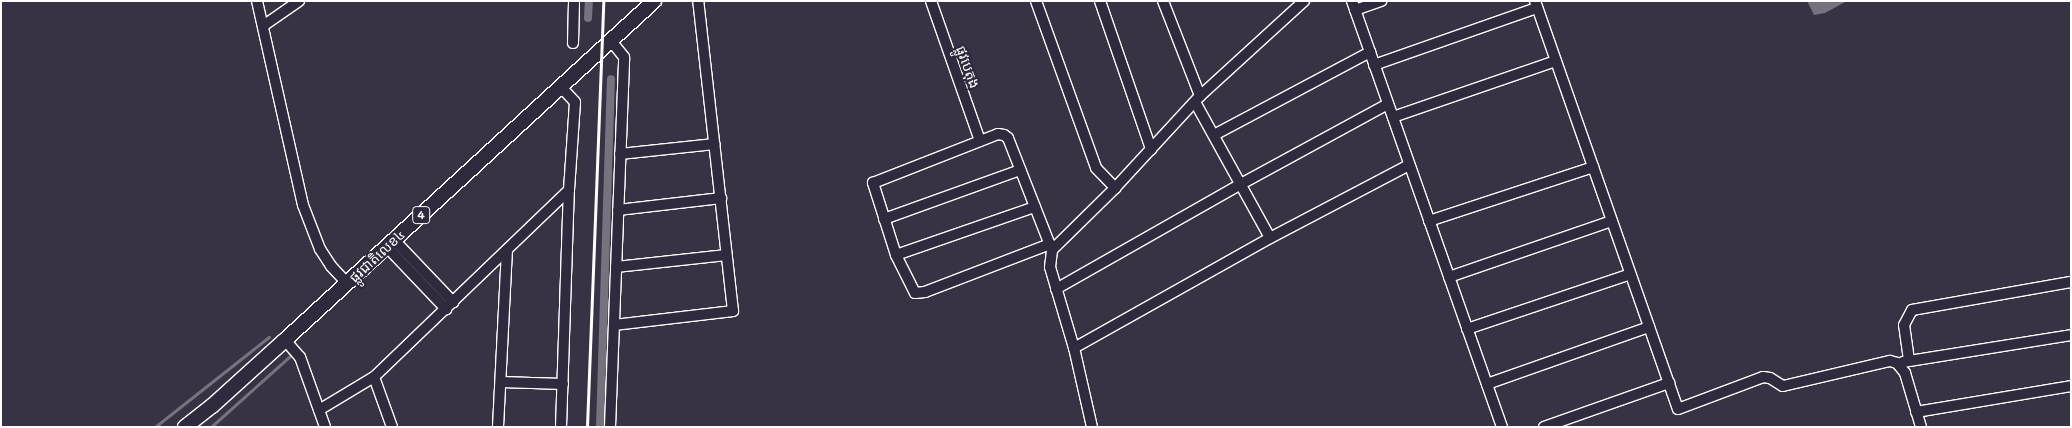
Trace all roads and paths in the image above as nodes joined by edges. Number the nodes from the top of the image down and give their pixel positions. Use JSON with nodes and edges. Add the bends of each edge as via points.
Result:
{"nodes":[{"id":1,"x":257,"y":1,"type":"edge"},
{"id":2,"x":299,"y":1,"type":"edge"},
{"id":3,"x":574,"y":1,"type":"edge"},
{"id":4,"x":654,"y":1,"type":"edge"},
{"id":5,"x":698,"y":1,"type":"edge"},
{"id":6,"x":931,"y":1,"type":"edge"},
{"id":7,"x":1036,"y":1,"type":"edge"},
{"id":8,"x":1100,"y":1,"type":"edge"},
{"id":9,"x":1163,"y":1,"type":"edge"},
{"id":10,"x":1304,"y":1,"type":"edge"},
{"id":11,"x":1381,"y":1,"type":"edge"},
{"id":12,"x":1536,"y":4,"type":"edge"},
{"id":13,"x":1354,"y":6,"type":"edge"},
{"id":14,"x":263,"y":26,"type":"junction"},
{"id":15,"x":611,"y":41,"type":"junction"},
{"id":16,"x":573,"y":44,"type":"dead end"},
{"id":17,"x":1370,"y":52,"type":"junction"},
{"id":18,"x":1556,"y":61,"type":"junction"},
{"id":19,"x":1374,"y":65,"type":"junction"},
{"id":20,"x":561,"y":87,"type":"junction"},
{"id":21,"x":1198,"y":99,"type":"junction"},
{"id":22,"x":1388,"y":104,"type":"junction"},
{"id":23,"x":1393,"y":117,"type":"junction"},
{"id":24,"x":1214,"y":135,"type":"junction"},
{"id":25,"x":980,"y":141,"type":"junction"},
{"id":26,"x":714,"y":144,"type":"junction"},
{"id":27,"x":1151,"y":149,"type":"junction"},
{"id":28,"x":620,"y":154,"type":"junction"},
{"id":29,"x":1410,"y":165,"type":"junction"},
{"id":30,"x":1593,"y":167,"type":"junction"},
{"id":31,"x":1020,"y":170,"type":"junction"},
{"id":32,"x":1241,"y":184,"type":"junction"},
{"id":33,"x":1115,"y":188,"type":"junction"},
{"id":34,"x":569,"y":190,"type":"junction"},
{"id":35,"x":720,"y":198,"type":"junction"},
{"id":36,"x":1035,"y":207,"type":"junction"},
{"id":37,"x":618,"y":210,"type":"junction"},
{"id":38,"x":884,"y":218,"type":"junction"},
{"id":39,"x":1429,"y":220,"type":"junction"},
{"id":40,"x":1612,"y":221,"type":"junction"},
{"id":41,"x":1270,"y":238,"type":"junction"},
{"id":42,"x":390,"y":243,"type":"junction"},
{"id":43,"x":1051,"y":247,"type":"junction"},
{"id":44,"x":507,"y":250,"type":"junction"},
{"id":45,"x":726,"y":255,"type":"junction"},
{"id":46,"x":896,"y":255,"type":"junction"},
{"id":47,"x":616,"y":267,"type":"junction"},
{"id":48,"x":1630,"y":274,"type":"junction"},
{"id":49,"x":1449,"y":277,"type":"junction"},
{"id":50,"x":2071,"y":282,"type":"edge"},
{"id":51,"x":348,"y":283,"type":"junction"},
{"id":52,"x":1056,"y":288,"type":"junction"},
{"id":53,"x":449,"y":306,"type":"junction"},
{"id":54,"x":614,"y":326,"type":"junction"},
{"id":55,"x":1649,"y":327,"type":"junction"},
{"id":56,"x":1467,"y":330,"type":"junction"},
{"id":57,"x":2071,"y":335,"type":"edge"},
{"id":58,"x":285,"y":340,"type":"junction"},
{"id":59,"x":1074,"y":348,"type":"junction"},
{"id":60,"x":1909,"y":360,"type":"junction"},
{"id":61,"x":1898,"y":363,"type":"junction"},
{"id":62,"x":374,"y":377,"type":"junction"},
{"id":63,"x":501,"y":382,"type":"junction"},
{"id":64,"x":1669,"y":383,"type":"junction"},
{"id":65,"x":563,"y":384,"type":"junction"},
{"id":66,"x":1487,"y":384,"type":"junction"},
{"id":67,"x":2071,"y":386,"type":"edge"},
{"id":68,"x":319,"y":410,"type":"junction"},
{"id":69,"x":1916,"y":412,"type":"junction"},
{"id":70,"x":185,"y":427,"type":"edge"},
{"id":71,"x":325,"y":427,"type":"edge"},
{"id":72,"x":392,"y":427,"type":"edge"},
{"id":73,"x":498,"y":427,"type":"edge"},
{"id":74,"x":561,"y":427,"type":"edge"},
{"id":75,"x":610,"y":427,"type":"edge"},
{"id":76,"x":1092,"y":427,"type":"edge"},
{"id":77,"x":1502,"y":427,"type":"edge"},
{"id":78,"x":1544,"y":427,"type":"edge"},
{"id":79,"x":1921,"y":427,"type":"edge"}],
"edges":[{"from":1,"to":14,"type":"street"},
{"from":2,"to":14,"type":"street"},
{"from":3,"to":16,"type":"street"},
{"from":4,"to":15,"type":"highway","name":"ផ្លូវជាតិលេខ៤","number":"4"},
{"from":5,"to":26,"type":"street"},
{"from":6,"to":25,"type":"street","name":"ផ្លូវបេតុង"},
{"from":7,"to":33,"type":"street","via":[[1096,168]]},
{"from":8,"to":27,"type":"street"},
{"from":9,"to":21,"type":"street"},
{"from":10,"to":21,"type":"street"},
{"from":11,"to":13,"type":"street"},
{"from":12,"to":18,"type":"street"},
{"from":12,"to":19,"type":"street"},
{"from":13,"to":17,"type":"street"},
{"from":14,"to":51,"type":"street","via":[[303,205],[320,249]]},
{"from":15,"to":20,"type":"highway","name":"ផ្លូវជាតិលេខ៤","number":"4"},
{"from":15,"to":28,"type":"street","via":[[624,57]]},
{"from":17,"to":19,"type":"street"},
{"from":17,"to":24,"type":"street"},
{"from":18,"to":23,"type":"street"},
{"from":18,"to":30,"type":"street"},
{"from":19,"to":22,"type":"street"},
{"from":20,"to":34,"type":"street","via":[[574,102]]},
{"from":20,"to":42,"type":"highway","name":"ផ្លូវជាតិលេខ៤","number":"4"},
{"from":21,"to":24,"type":"street"},
{"from":21,"to":27,"type":"street"},
{"from":22,"to":23,"type":"street"},
{"from":22,"to":32,"type":"street"},
{"from":23,"to":29,"type":"street"},
{"from":24,"to":32,"type":"street"},
{"from":25,"to":31,"type":"street","via":[[1004,135]]},
{"from":25,"to":38,"type":"street","via":[[875,181],[873,186]]},
{"from":26,"to":28,"type":"street"},
{"from":26,"to":35,"type":"street"},
{"from":27,"to":33,"type":"street"},
{"from":28,"to":37,"type":"street"},
{"from":29,"to":39,"type":"street"},
{"from":29,"to":41,"type":"street"},
{"from":30,"to":39,"type":"street"},
{"from":30,"to":40,"type":"street"},
{"from":31,"to":36,"type":"street"},
{"from":31,"to":38,"type":"street"},
{"from":32,"to":41,"type":"street"},
{"from":32,"to":52,"type":"street"},
{"from":33,"to":43,"type":"street"},
{"from":34,"to":44,"type":"street"},
{"from":34,"to":65,"type":"street"},
{"from":35,"to":37,"type":"street"},
{"from":35,"to":45,"type":"street"},
{"from":36,"to":43,"type":"street"},
{"from":36,"to":46,"type":"street"},
{"from":37,"to":47,"type":"street"},
{"from":38,"to":46,"type":"street"},
{"from":39,"to":49,"type":"street"},
{"from":40,"to":48,"type":"street"},
{"from":40,"to":49,"type":"street"},
{"from":41,"to":59,"type":"street"},
{"from":42,"to":51,"type":"highway","name":"ផ្លូវជាតិលេខ៤","number":"4"},
{"from":42,"to":53,"type":"street"},
{"from":43,"to":46,"type":"street","via":[[919,294],[911,288]]},
{"from":43,"to":52,"type":"street","via":[[1050,267]]},
{"from":44,"to":53,"type":"street"},
{"from":44,"to":63,"type":"street"},
{"from":45,"to":47,"type":"street"},
{"from":45,"to":54,"type":"street","via":[[733,311]]},
{"from":47,"to":54,"type":"street"},
{"from":48,"to":55,"type":"street"},
{"from":48,"to":56,"type":"street"},
{"from":49,"to":56,"type":"street"},
{"from":50,"to":60,"type":"street","via":[[1912,310],[1904,325]]},
{"from":51,"to":58,"type":"highway","name":"ផ្លូវជាតិលេខ៤","number":"4"},
{"from":52,"to":59,"type":"street"},
{"from":53,"to":62,"type":"street"},
{"from":54,"to":75,"type":"street"},
{"from":55,"to":64,"type":"street"},
{"from":55,"to":66,"type":"street"},
{"from":56,"to":66,"type":"street"},
{"from":57,"to":60,"type":"street"},
{"from":58,"to":68,"type":"street","via":[[300,356]]},
{"from":58,"to":70,"type":"highway","name":"ផ្លូវជាតិលេខ៤","number":"4"},
{"from":59,"to":76,"type":"street"},
{"from":60,"to":61,"type":"street"},
{"from":61,"to":64,"type":"street","via":[[1890,361],[1783,386],[1763,377],[1678,408]]},
{"from":61,"to":69,"type":"street","via":[[1905,373]]},
{"from":62,"to":68,"type":"street"},
{"from":62,"to":72,"type":"street"},
{"from":63,"to":65,"type":"street"},
{"from":63,"to":73,"type":"street"},
{"from":64,"to":78,"type":"street"},
{"from":65,"to":74,"type":"street"},
{"from":66,"to":77,"type":"street"},
{"from":67,"to":69,"type":"street"},
{"from":68,"to":71,"type":"street"},
{"from":69,"to":79,"type":"street"}]}
